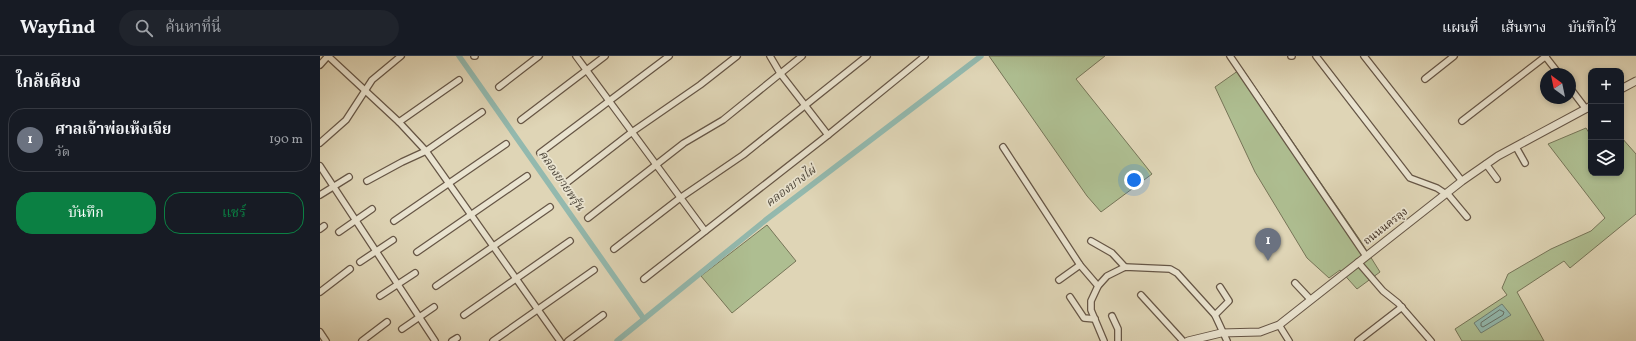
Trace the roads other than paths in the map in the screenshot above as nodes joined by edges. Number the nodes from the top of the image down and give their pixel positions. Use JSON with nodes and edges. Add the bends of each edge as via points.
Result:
{"nodes":[{"id":1,"x":328,"y":56,"type":"edge"},
{"id":2,"x":401,"y":56,"type":"edge"},
{"id":3,"x":539,"y":56,"type":"edge"},
{"id":4,"x":576,"y":56,"type":"edge"},
{"id":5,"x":605,"y":56,"type":"edge"},
{"id":6,"x":669,"y":56,"type":"edge"},
{"id":7,"x":737,"y":56,"type":"edge"},
{"id":8,"x":770,"y":56,"type":"edge"},
{"id":9,"x":802,"y":56,"type":"edge"},
{"id":10,"x":867,"y":56,"type":"edge"},
{"id":11,"x":925,"y":56,"type":"edge"},
{"id":12,"x":1230,"y":56,"type":"edge"},
{"id":13,"x":1316,"y":56,"type":"edge"},
{"id":14,"x":1364,"y":56,"type":"edge"},
{"id":15,"x":1454,"y":56,"type":"edge"},
{"id":16,"x":1545,"y":56,"type":"edge"},
{"id":17,"x":320,"y":65,"type":"edge"},
{"id":18,"x":1554,"y":68,"type":"edge"},
{"id":19,"x":586,"y":70,"type":"junction"},
{"id":20,"x":780,"y":72,"type":"junction"},
{"id":21,"x":1425,"y":79,"type":"dead end"},
{"id":22,"x":459,"y":80,"type":"dead end"},
{"id":23,"x":1636,"y":81,"type":"edge"},
{"id":24,"x":1624,"y":87,"type":"edge"},
{"id":25,"x":499,"y":88,"type":"dead end"},
{"id":26,"x":366,"y":90,"type":"junction"},
{"id":27,"x":1576,"y":94,"type":"edge"},
{"id":28,"x":609,"y":101,"type":"junction"},
{"id":29,"x":805,"y":105,"type":"junction"},
{"id":30,"x":1588,"y":107,"type":"edge"},
{"id":31,"x":482,"y":112,"type":"dead end"},
{"id":32,"x":521,"y":120,"type":"dead end"},
{"id":33,"x":1462,"y":121,"type":"dead end"},
{"id":34,"x":399,"y":122,"type":"junction"},
{"id":35,"x":632,"y":132,"type":"junction"},
{"id":36,"x":828,"y":135,"type":"junction"},
{"id":37,"x":320,"y":143,"type":"edge"},
{"id":38,"x":506,"y":144,"type":"dead end"},
{"id":39,"x":1002,"y":147,"type":"dead end"},
{"id":40,"x":1516,"y":147,"type":"junction"},
{"id":41,"x":426,"y":151,"type":"junction"},
{"id":42,"x":540,"y":153,"type":"dead end"},
{"id":43,"x":1525,"y":163,"type":"dead end"},
{"id":44,"x":1486,"y":164,"type":"junction"},
{"id":45,"x":656,"y":165,"type":"junction"},
{"id":46,"x":320,"y":166,"type":"edge"},
{"id":47,"x":528,"y":176,"type":"dead end"},
{"id":48,"x":349,"y":177,"type":"dead end"},
{"id":49,"x":1497,"y":179,"type":"dead end"},
{"id":50,"x":367,"y":181,"type":"dead end"},
{"id":51,"x":1462,"y":181,"type":"junction"},
{"id":52,"x":450,"y":183,"type":"junction"},
{"id":53,"x":565,"y":184,"type":"dead end"},
{"id":54,"x":333,"y":187,"type":"junction"},
{"id":55,"x":1446,"y":194,"type":"junction"},
{"id":56,"x":320,"y":195,"type":"edge"},
{"id":57,"x":680,"y":198,"type":"junction"},
{"id":58,"x":550,"y":208,"type":"dead end"},
{"id":59,"x":372,"y":209,"type":"dead end"},
{"id":60,"x":472,"y":214,"type":"junction"},
{"id":61,"x":1467,"y":217,"type":"dead end"},
{"id":62,"x":588,"y":218,"type":"dead end"},
{"id":63,"x":355,"y":220,"type":"junction"},
{"id":64,"x":394,"y":221,"type":"dead end"},
{"id":65,"x":705,"y":231,"type":"junction"},
{"id":66,"x":339,"y":232,"type":"dead end"},
{"id":67,"x":393,"y":240,"type":"dead end"},
{"id":68,"x":570,"y":241,"type":"dead end"},
{"id":69,"x":1091,"y":242,"type":"dead end"},
{"id":70,"x":494,"y":246,"type":"junction"},
{"id":71,"x":614,"y":249,"type":"dead end"},
{"id":72,"x":376,"y":252,"type":"junction"},
{"id":73,"x":417,"y":252,"type":"dead end"},
{"id":74,"x":1366,"y":256,"type":"junction"},
{"id":75,"x":360,"y":262,"type":"dead end"},
{"id":76,"x":1358,"y":262,"type":"junction"},
{"id":77,"x":1080,"y":265,"type":"junction"},
{"id":78,"x":1125,"y":267,"type":"junction"},
{"id":79,"x":350,"y":269,"type":"dead end"},
{"id":80,"x":594,"y":270,"type":"dead end"},
{"id":81,"x":415,"y":273,"type":"dead end"},
{"id":82,"x":517,"y":278,"type":"junction"},
{"id":83,"x":644,"y":279,"type":"dead end"},
{"id":84,"x":1059,"y":280,"type":"dead end"},
{"id":85,"x":1295,"y":283,"type":"dead end"},
{"id":86,"x":398,"y":284,"type":"junction"},
{"id":87,"x":436,"y":286,"type":"dead end"},
{"id":88,"x":1098,"y":286,"type":"junction"},
{"id":89,"x":1220,"y":286,"type":"dead end"},
{"id":90,"x":320,"y":292,"type":"edge"},
{"id":91,"x":1141,"y":295,"type":"dead end"},
{"id":92,"x":380,"y":296,"type":"dead end"},
{"id":93,"x":1070,"y":297,"type":"dead end"},
{"id":94,"x":1310,"y":299,"type":"junction"},
{"id":95,"x":434,"y":307,"type":"dead end"},
{"id":96,"x":1402,"y":307,"type":"junction"},
{"id":97,"x":537,"y":309,"type":"junction"},
{"id":98,"x":464,"y":315,"type":"dead end"},
{"id":99,"x":603,"y":315,"type":"dead end"},
{"id":100,"x":1214,"y":315,"type":"junction"},
{"id":101,"x":420,"y":316,"type":"junction"},
{"id":102,"x":1112,"y":316,"type":"dead end"},
{"id":103,"x":1095,"y":319,"type":"junction"},
{"id":104,"x":386,"y":322,"type":"dead end"},
{"id":105,"x":1279,"y":324,"type":"junction"},
{"id":106,"x":402,"y":329,"type":"dead end"},
{"id":107,"x":320,"y":332,"type":"edge"},
{"id":108,"x":1221,"y":333,"type":"junction"},
{"id":109,"x":1201,"y":339,"type":"edge"},
{"id":110,"x":1428,"y":340,"type":"edge"},
{"id":111,"x":326,"y":341,"type":"edge"},
{"id":112,"x":362,"y":341,"type":"edge"},
{"id":113,"x":435,"y":341,"type":"edge"},
{"id":114,"x":492,"y":341,"type":"edge"},
{"id":115,"x":560,"y":341,"type":"edge"},
{"id":116,"x":568,"y":341,"type":"edge"},
{"id":117,"x":1104,"y":341,"type":"edge"},
{"id":118,"x":1118,"y":341,"type":"edge"},
{"id":119,"x":1183,"y":341,"type":"edge"},
{"id":120,"x":1188,"y":341,"type":"edge"},
{"id":121,"x":1226,"y":341,"type":"edge"},
{"id":122,"x":1289,"y":341,"type":"edge"},
{"id":123,"x":1358,"y":341,"type":"edge"}],
"edges":[{"from":1,"to":17,"type":"street"},
{"from":1,"to":26,"type":"street"},
{"from":2,"to":26,"type":"street","via":[[372,80]]},
{"from":3,"to":25,"type":"street"},
{"from":4,"to":19,"type":"street"},
{"from":5,"to":19,"type":"street"},
{"from":6,"to":28,"type":"street"},
{"from":7,"to":35,"type":"street","via":[[702,84]]},
{"from":8,"to":20,"type":"street"},
{"from":9,"to":20,"type":"street"},
{"from":10,"to":29,"type":"street"},
{"from":11,"to":36,"type":"street"},
{"from":12,"to":74,"type":"street"},
{"from":13,"to":55,"type":"street","via":[[1410,178]]},
{"from":14,"to":51,"type":"street"},
{"from":15,"to":21,"type":"street"},
{"from":16,"to":18,"type":"street"},
{"from":16,"to":33,"type":"street"},
{"from":19,"to":28,"type":"street"},
{"from":19,"to":32,"type":"street"},
{"from":20,"to":29,"type":"street"},
{"from":20,"to":45,"type":"street","via":[[723,120],[684,143]]},
{"from":22,"to":34,"type":"street"},
{"from":23,"to":24,"type":"street"},
{"from":26,"to":34,"type":"street"},
{"from":26,"to":37,"type":"street","via":[[346,120]]},
{"from":27,"to":30,"type":"street"},
{"from":28,"to":35,"type":"street"},
{"from":28,"to":42,"type":"street"},
{"from":29,"to":36,"type":"street"},
{"from":29,"to":57,"type":"street","via":[[743,155]]},
{"from":30,"to":40,"type":"street","name":"ถนนนครลุง"},
{"from":31,"to":41,"type":"street"},
{"from":34,"to":41,"type":"street"},
{"from":35,"to":45,"type":"street"},
{"from":35,"to":53,"type":"street"},
{"from":36,"to":65,"type":"street"},
{"from":38,"to":52,"type":"street"},
{"from":39,"to":77,"type":"street"},
{"from":40,"to":43,"type":"street"},
{"from":40,"to":44,"type":"street","name":"ถนนนครลุง"},
{"from":41,"to":50,"type":"street"},
{"from":41,"to":52,"type":"street"},
{"from":44,"to":49,"type":"street"},
{"from":44,"to":51,"type":"street","name":"ถนนนครลุง"},
{"from":45,"to":57,"type":"street"},
{"from":45,"to":62,"type":"street"},
{"from":46,"to":54,"type":"street"},
{"from":47,"to":60,"type":"street"},
{"from":48,"to":54,"type":"street"},
{"from":51,"to":55,"type":"street","name":"ถนนนครลุง"},
{"from":52,"to":60,"type":"street"},
{"from":52,"to":64,"type":"street"},
{"from":54,"to":56,"type":"street"},
{"from":54,"to":63,"type":"street"},
{"from":55,"to":61,"type":"street"},
{"from":55,"to":74,"type":"street","name":"ถนนนครลุง"},
{"from":57,"to":65,"type":"street"},
{"from":57,"to":71,"type":"street"},
{"from":58,"to":70,"type":"street"},
{"from":59,"to":63,"type":"street"},
{"from":60,"to":70,"type":"street"},
{"from":60,"to":73,"type":"street"},
{"from":63,"to":66,"type":"street"},
{"from":63,"to":72,"type":"street"},
{"from":65,"to":83,"type":"street"},
{"from":67,"to":72,"type":"street"},
{"from":68,"to":82,"type":"street"},
{"from":69,"to":78,"type":"street","via":[[1112,253]]},
{"from":70,"to":82,"type":"street"},
{"from":70,"to":87,"type":"street"},
{"from":72,"to":75,"type":"street"},
{"from":72,"to":86,"type":"street"},
{"from":74,"to":76,"type":"street","name":"ถนนนครลุง"},
{"from":76,"to":94,"type":"street","name":"ถนนนครลุง"},
{"from":76,"to":96,"type":"street","via":[[1383,291]]},
{"from":77,"to":84,"type":"street"},
{"from":77,"to":88,"type":"street"},
{"from":78,"to":88,"type":"street","via":[[1107,276]]},
{"from":78,"to":100,"type":"street","via":[[1170,269],[1181,277]]},
{"from":79,"to":90,"type":"street"},
{"from":80,"to":97,"type":"street"},
{"from":81,"to":86,"type":"street"},
{"from":82,"to":97,"type":"street"},
{"from":82,"to":98,"type":"street"},
{"from":85,"to":94,"type":"street"},
{"from":86,"to":92,"type":"street"},
{"from":86,"to":101,"type":"street"},
{"from":88,"to":103,"type":"street","via":[[1091,301]]},
{"from":89,"to":100,"type":"street","via":[[1229,300]]},
{"from":91,"to":119,"type":"street"},
{"from":93,"to":103,"type":"street","via":[[1084,318]]},
{"from":94,"to":105,"type":"street","name":"ถนนนครลุง"},
{"from":95,"to":101,"type":"street"},
{"from":96,"to":110,"type":"street"},
{"from":96,"to":123,"type":"street"},
{"from":97,"to":114,"type":"street"},
{"from":97,"to":115,"type":"street"},
{"from":99,"to":116,"type":"street"},
{"from":100,"to":108,"type":"street"},
{"from":101,"to":106,"type":"street"},
{"from":101,"to":113,"type":"street"},
{"from":102,"to":118,"type":"street","via":[[1118,329]]},
{"from":103,"to":117,"type":"street"},
{"from":104,"to":112,"type":"street"},
{"from":105,"to":108,"type":"street","name":"ถนนนครลุง","via":[[1260,332]]},
{"from":105,"to":122,"type":"street"},
{"from":107,"to":111,"type":"street"},
{"from":108,"to":109,"type":"street","name":"ถนนนครลุง"},
{"from":108,"to":121,"type":"street"},
{"from":109,"to":120,"type":"street","name":"ถนนนครลุง"}]}
